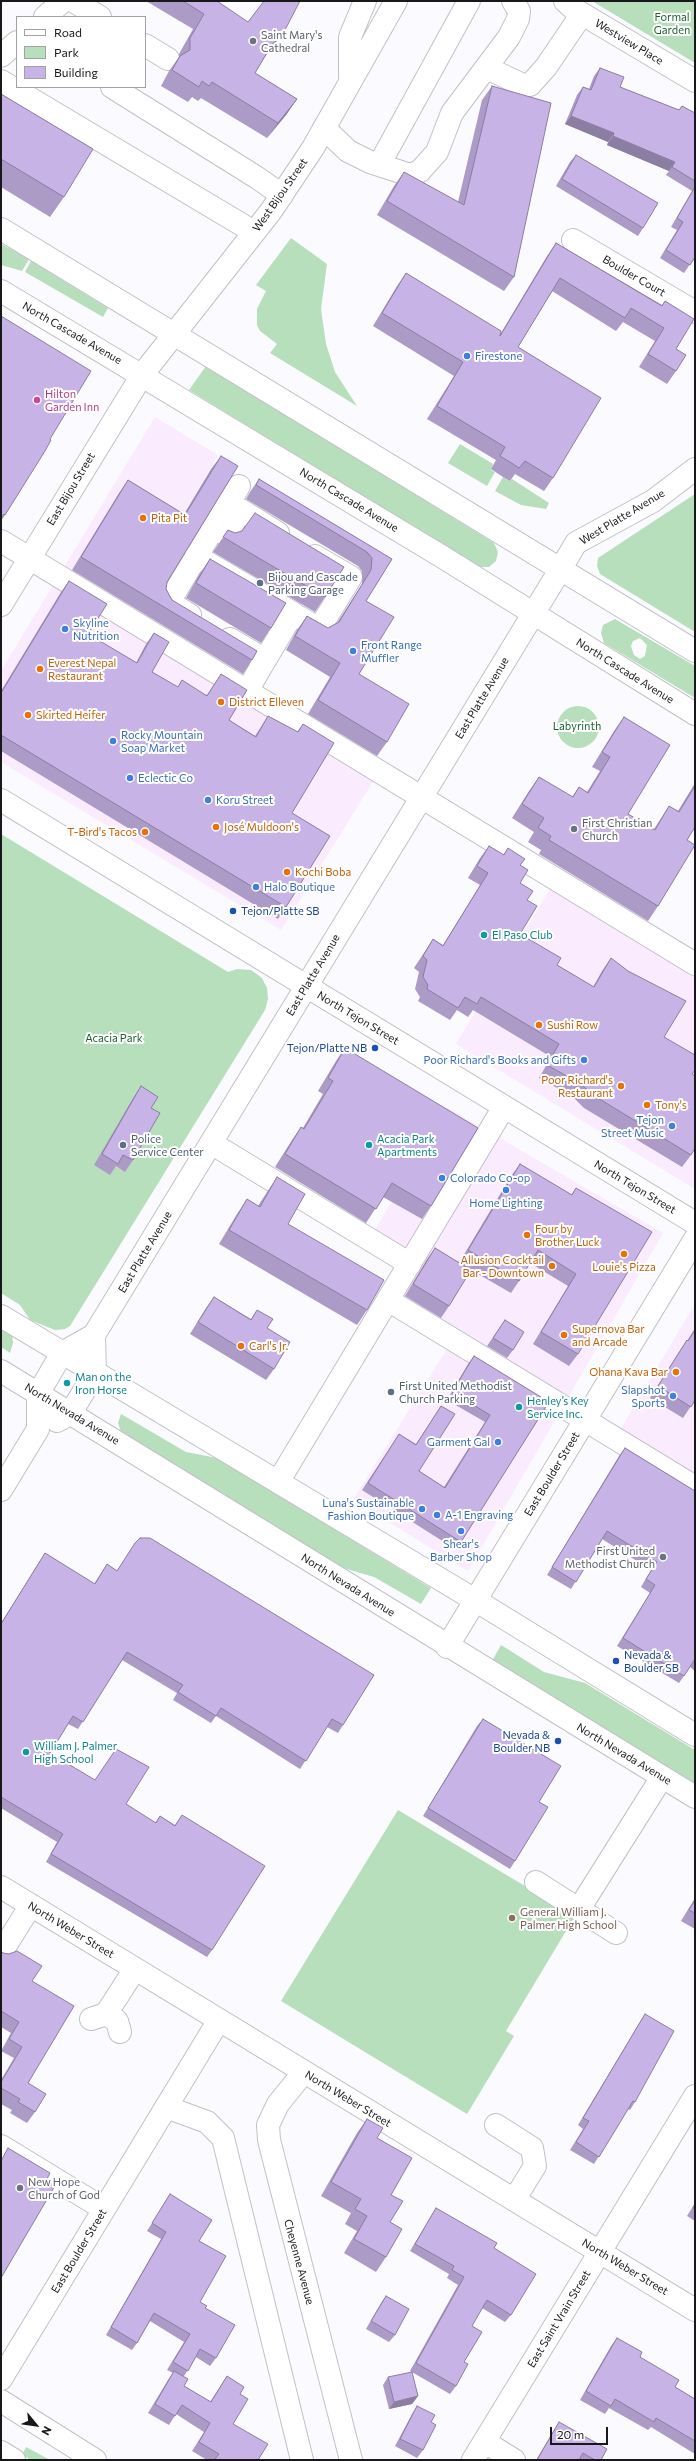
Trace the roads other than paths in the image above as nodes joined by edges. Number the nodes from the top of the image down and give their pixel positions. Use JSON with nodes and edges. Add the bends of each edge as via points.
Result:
{"nodes":[{"id":1,"x":63,"y":1,"type":"edge"},
{"id":2,"x":73,"y":1,"type":"edge"},
{"id":3,"x":365,"y":1,"type":"edge"},
{"id":4,"x":396,"y":1,"type":"edge"},
{"id":5,"x":469,"y":1,"type":"edge"},
{"id":6,"x":513,"y":1,"type":"edge"},
{"id":7,"x":565,"y":1,"type":"edge"},
{"id":8,"x":582,"y":14,"type":"junction"},
{"id":9,"x":47,"y":16,"type":"edge"},
{"id":10,"x":98,"y":16,"type":"edge"},
{"id":11,"x":16,"y":43,"type":"edge"},
{"id":12,"x":146,"y":46,"type":"edge"},
{"id":13,"x":1,"y":56,"type":"edge"},
{"id":14,"x":168,"y":59,"type":"dead end"},
{"id":15,"x":487,"y":68,"type":"junction"},
{"id":16,"x":350,"y":78,"type":"junction"},
{"id":17,"x":1,"y":81,"type":"edge"},
{"id":18,"x":695,"y":81,"type":"edge"},
{"id":19,"x":114,"y":88,"type":"edge"},
{"id":20,"x":324,"y":128,"type":"junction"},
{"id":21,"x":379,"y":165,"type":"junction"},
{"id":22,"x":282,"y":195,"type":"junction"},
{"id":23,"x":1,"y":229,"type":"edge"},
{"id":24,"x":254,"y":232,"type":"junction"},
{"id":25,"x":573,"y":240,"type":"dead end"},
{"id":26,"x":1,"y":291,"type":"edge"},
{"id":27,"x":695,"y":312,"type":"edge"},
{"id":28,"x":174,"y":333,"type":"junction"},
{"id":29,"x":142,"y":374,"type":"junction"},
{"id":30,"x":695,"y":469,"type":"edge"},
{"id":31,"x":239,"y":486,"type":"dead end"},
{"id":32,"x":1,"y":541,"type":"edge"},
{"id":33,"x":29,"y":558,"type":"junction"},
{"id":34,"x":203,"y":560,"type":"junction"},
{"id":35,"x":560,"y":570,"type":"junction"},
{"id":36,"x":1,"y":605,"type":"edge"},
{"id":37,"x":293,"y":613,"type":"junction"},
{"id":38,"x":533,"y":614,"type":"junction"},
{"id":39,"x":695,"y":651,"type":"edge"},
{"id":40,"x":265,"y":660,"type":"junction"},
{"id":41,"x":247,"y":691,"type":"junction"},
{"id":42,"x":695,"y":714,"type":"edge"},
{"id":43,"x":422,"y":797,"type":"junction"},
{"id":44,"x":1,"y":800,"type":"edge"},
{"id":45,"x":695,"y":964,"type":"edge"},
{"id":46,"x":306,"y":986,"type":"junction"},
{"id":47,"x":504,"y":1107,"type":"junction"},
{"id":48,"x":211,"y":1143,"type":"junction"},
{"id":49,"x":695,"y":1223,"type":"edge"},
{"id":50,"x":695,"y":1239,"type":"edge"},
{"id":51,"x":410,"y":1264,"type":"junction"},
{"id":52,"x":388,"y":1300,"type":"junction"},
{"id":53,"x":1,"y":1316,"type":"edge"},
{"id":54,"x":94,"y":1335,"type":"junction"},
{"id":55,"x":62,"y":1353,"type":"junction"},
{"id":56,"x":1,"y":1371,"type":"edge"},
{"id":57,"x":95,"y":1373,"type":"junction"},
{"id":58,"x":38,"y":1394,"type":"junction"},
{"id":59,"x":70,"y":1414,"type":"junction"},
{"id":60,"x":585,"y":1420,"type":"junction"},
{"id":61,"x":38,"y":1430,"type":"junction"},
{"id":62,"x":278,"y":1482,"type":"junction"},
{"id":63,"x":695,"y":1487,"type":"edge"},
{"id":64,"x":1,"y":1490,"type":"edge"},
{"id":65,"x":476,"y":1600,"type":"junction"},
{"id":66,"x":447,"y":1646,"type":"junction"},
{"id":67,"x":695,"y":1734,"type":"edge"},
{"id":68,"x":662,"y":1777,"type":"junction"},
{"id":69,"x":695,"y":1797,"type":"edge"},
{"id":70,"x":536,"y":1882,"type":"dead end"},
{"id":71,"x":1,"y":1887,"type":"edge"},
{"id":72,"x":31,"y":1905,"type":"junction"},
{"id":73,"x":579,"y":1909,"type":"junction"},
{"id":74,"x":616,"y":1933,"type":"dead end"},
{"id":75,"x":1,"y":1953,"type":"edge"},
{"id":76,"x":135,"y":1968,"type":"junction"},
{"id":77,"x":219,"y":2020,"type":"junction"},
{"id":78,"x":120,"y":2032,"type":"dead end"},
{"id":79,"x":304,"y":2072,"type":"junction"},
{"id":80,"x":695,"y":2096,"type":"edge"},
{"id":81,"x":166,"y":2107,"type":"junction"},
{"id":82,"x":496,"y":2125,"type":"dead end"},
{"id":83,"x":1,"y":2146,"type":"edge"},
{"id":84,"x":514,"y":2200,"type":"junction"},
{"id":85,"x":104,"y":2209,"type":"junction"},
{"id":86,"x":599,"y":2252,"type":"junction"},
{"id":87,"x":695,"y":2310,"type":"edge"},
{"id":88,"x":1,"y":2379,"type":"edge"},
{"id":89,"x":1,"y":2401,"type":"edge"},
{"id":90,"x":479,"y":2451,"type":"edge"},
{"id":91,"x":1,"y":2452,"type":"edge"},
{"id":92,"x":14,"y":2460,"type":"edge"},
{"id":93,"x":95,"y":2460,"type":"edge"},
{"id":94,"x":302,"y":2460,"type":"edge"},
{"id":95,"x":351,"y":2460,"type":"edge"},
{"id":96,"x":514,"y":2460,"type":"edge"}],
"edges":[{"from":1,"to":9,"type":"main road"},
{"from":2,"to":10,"type":"main road"},
{"from":3,"to":16,"type":"main road","via":[[350,37]]},
{"from":4,"to":16,"type":"main road","name":"West Bijou Street"},
{"from":5,"to":21,"type":"main road"},
{"from":6,"to":15,"type":"main road","via":[[519,11],[518,20]]},
{"from":7,"to":8,"type":"main road","name":"Westview Place"},
{"from":8,"to":15,"type":"main road","via":[[546,67],[530,85],[525,86]]},
{"from":8,"to":18,"type":"main road","name":"Westview Place"},
{"from":11,"to":13,"type":"main road"},
{"from":12,"to":14,"type":"main road"},
{"from":15,"to":21,"type":"main road","via":[[452,113],[437,152],[420,171],[410,175]]},
{"from":16,"to":20,"type":"main road","name":"West Bijou Street"},
{"from":17,"to":24,"type":"main road"},
{"from":19,"to":22,"type":"main road"},
{"from":20,"to":21,"type":"main road","via":[[348,151]]},
{"from":20,"to":22,"type":"main road","name":"West Bijou Street"},
{"from":22,"to":24,"type":"main road","name":"West Bijou Street"},
{"from":23,"to":28,"type":"main road"},
{"from":24,"to":28,"type":"main road","name":"West Bijou Street"},
{"from":25,"to":27,"type":"main road","name":"Boulder Court"},
{"from":26,"to":29,"type":"main road","name":"North Cascade Avenue"},
{"from":28,"to":29,"type":"main road","name":"West Bijou Street"},
{"from":28,"to":35,"type":"main road"},
{"from":29,"to":33,"type":"main road","name":"East Bijou Street"},
{"from":29,"to":38,"type":"main road","name":"North Cascade Avenue"},
{"from":30,"to":35,"type":"main road","name":"West Platte Avenue","via":[[652,501],[576,543]]},
{"from":31,"to":34,"type":"main road"},
{"from":32,"to":33,"type":"main road"},
{"from":33,"to":36,"type":"main road","name":"East Bijou Street"},
{"from":33,"to":41,"type":"main road"},
{"from":34,"to":37,"type":"main road"},
{"from":34,"to":37,"type":"main road","via":[[241,510],[351,577],[319,629]]},
{"from":34,"to":40,"type":"main road","via":[[169,602]]},
{"from":35,"to":38,"type":"main road","name":"West Platte Avenue"},
{"from":35,"to":39,"type":"main road"},
{"from":37,"to":40,"type":"main road"},
{"from":38,"to":42,"type":"main road","name":"North Cascade Avenue"},
{"from":38,"to":43,"type":"main road","name":"East Platte Avenue"},
{"from":40,"to":41,"type":"main road"},
{"from":41,"to":43,"type":"main road"},
{"from":43,"to":45,"type":"main road"},
{"from":43,"to":46,"type":"main road","name":"East Platte Avenue"},
{"from":44,"to":46,"type":"main road","name":"North Tejon Street"},
{"from":46,"to":47,"type":"main road","name":"North Tejon Street"},
{"from":46,"to":48,"type":"main road","name":"East Platte Avenue"},
{"from":47,"to":49,"type":"main road","name":"North Tejon Street"},
{"from":47,"to":51,"type":"main road"},
{"from":48,"to":51,"type":"main road"},
{"from":48,"to":54,"type":"main road","name":"East Platte Avenue"},
{"from":50,"to":60,"type":"main road","name":"East Boulder Street"},
{"from":51,"to":52,"type":"main road"},
{"from":52,"to":60,"type":"main road"},
{"from":52,"to":62,"type":"main road"},
{"from":53,"to":55,"type":"main road"},
{"from":54,"to":55,"type":"main road","name":"East Platte Avenue"},
{"from":54,"to":57,"type":"main road"},
{"from":55,"to":57,"type":"main road"},
{"from":55,"to":58,"type":"main road"},
{"from":56,"to":58,"type":"main road","name":"North Nevada Avenue"},
{"from":57,"to":59,"type":"main road"},
{"from":57,"to":62,"type":"main road"},
{"from":58,"to":59,"type":"main road","name":"North Nevada Avenue"},
{"from":58,"to":61,"type":"main road"},
{"from":59,"to":61,"type":"main road"},
{"from":59,"to":66,"type":"main road","name":"North Nevada Avenue"},
{"from":60,"to":63,"type":"main road"},
{"from":60,"to":65,"type":"main road","name":"East Boulder Street"},
{"from":61,"to":64,"type":"main road"},
{"from":62,"to":65,"type":"main road"},
{"from":65,"to":66,"type":"main road","name":"East Boulder Street"},
{"from":65,"to":67,"type":"main road"},
{"from":66,"to":68,"type":"main road","name":"North Nevada Avenue"},
{"from":68,"to":69,"type":"main road","name":"North Nevada Avenue"},
{"from":68,"to":73,"type":"main road"},
{"from":70,"to":73,"type":"main road"},
{"from":71,"to":72,"type":"main road","name":"North Weber Street"},
{"from":72,"to":75,"type":"main road"},
{"from":72,"to":76,"type":"main road","name":"North Weber Street"},
{"from":73,"to":74,"type":"main road"},
{"from":76,"to":77,"type":"main road","name":"North Weber Street"},
{"from":76,"to":78,"type":"main road","via":[[99,2017],[117,2021]]},
{"from":77,"to":79,"type":"main road","name":"North Weber Street"},
{"from":77,"to":81,"type":"main road","name":"East Boulder Street"},
{"from":79,"to":84,"type":"main road","name":"North Weber Street"},
{"from":79,"to":95,"type":"main road","name":"Cheyenne Avenue","via":[[278,2104],[268,2126],[269,2140]]},
{"from":80,"to":86,"type":"main road","name":"East Saint Vrain Street"},
{"from":81,"to":85,"type":"main road","name":"East Boulder Street"},
{"from":81,"to":94,"type":"main road","via":[[207,2122],[223,2138]]},
{"from":82,"to":84,"type":"main road","via":[[532,2148],[535,2166]]},
{"from":83,"to":85,"type":"main road"},
{"from":84,"to":86,"type":"main road","name":"North Weber Street"},
{"from":85,"to":88,"type":"main road","name":"East Boulder Street"},
{"from":86,"to":87,"type":"main road","name":"North Weber Street"},
{"from":86,"to":90,"type":"main road","name":"East Saint Vrain Street"},
{"from":89,"to":93,"type":"main road"},
{"from":90,"to":96,"type":"main road"},
{"from":91,"to":92,"type":"main road"}]}
